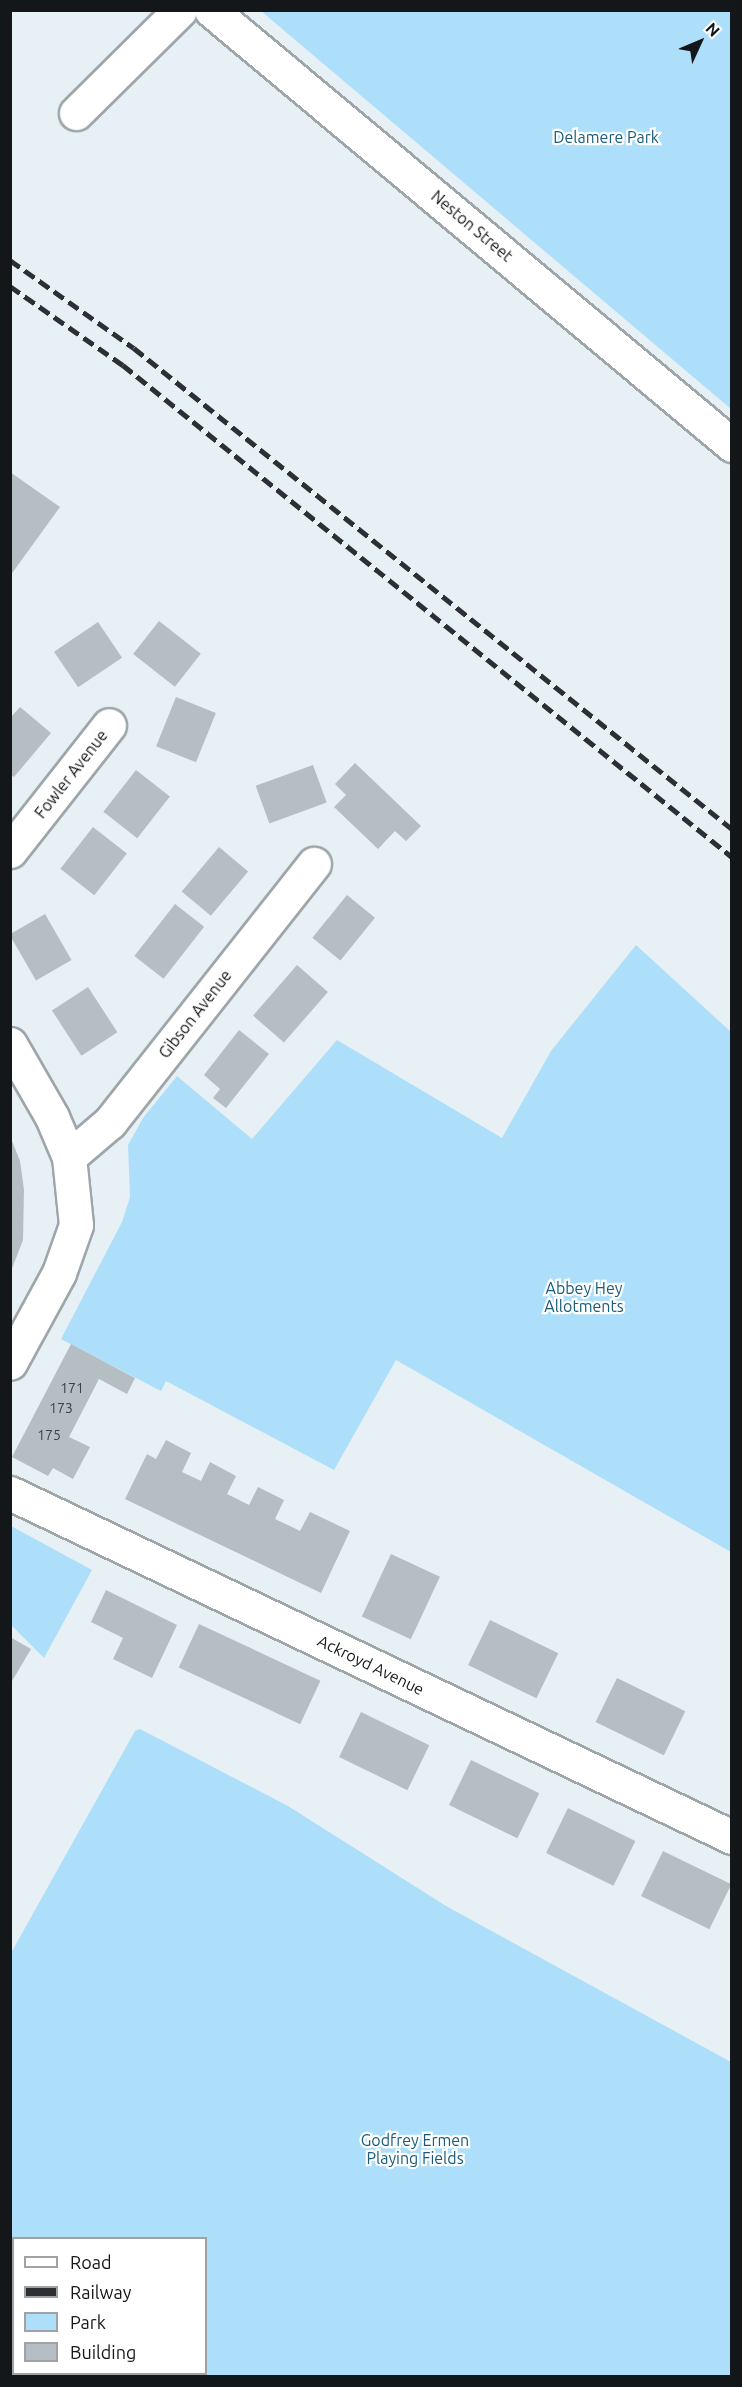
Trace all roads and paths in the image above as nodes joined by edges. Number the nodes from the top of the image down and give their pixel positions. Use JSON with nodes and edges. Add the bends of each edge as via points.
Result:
{"nodes":[{"id":1,"x":180,"y":10,"type":"edge"},
{"id":2,"x":210,"y":10,"type":"edge"},
{"id":3,"x":76,"y":113,"type":"dead end"},
{"id":4,"x":732,"y":445,"type":"edge"},
{"id":5,"x":109,"y":725,"type":"dead end"},
{"id":6,"x":10,"y":851,"type":"edge"},
{"id":7,"x":314,"y":864,"type":"dead end"},
{"id":8,"x":12,"y":1050,"type":"edge"},
{"id":9,"x":69,"y":1157,"type":"junction"},
{"id":10,"x":10,"y":1364,"type":"edge"},
{"id":11,"x":10,"y":1493,"type":"edge"},
{"id":12,"x":732,"y":1837,"type":"edge"}],
"edges":[{"from":1,"to":3,"type":"street"},
{"from":2,"to":4,"type":"street","name":"Neston Street"},
{"from":5,"to":6,"type":"street","name":"Fowler Avenue"},
{"from":7,"to":9,"type":"street","name":"Gibson Avenue","via":[[110,1122]]},
{"from":8,"to":9,"type":"street","via":[[52,1116]]},
{"from":9,"to":10,"type":"street","via":[[76,1225],[59,1273]]},
{"from":11,"to":12,"type":"street","name":"Ackroyd Avenue"}]}
